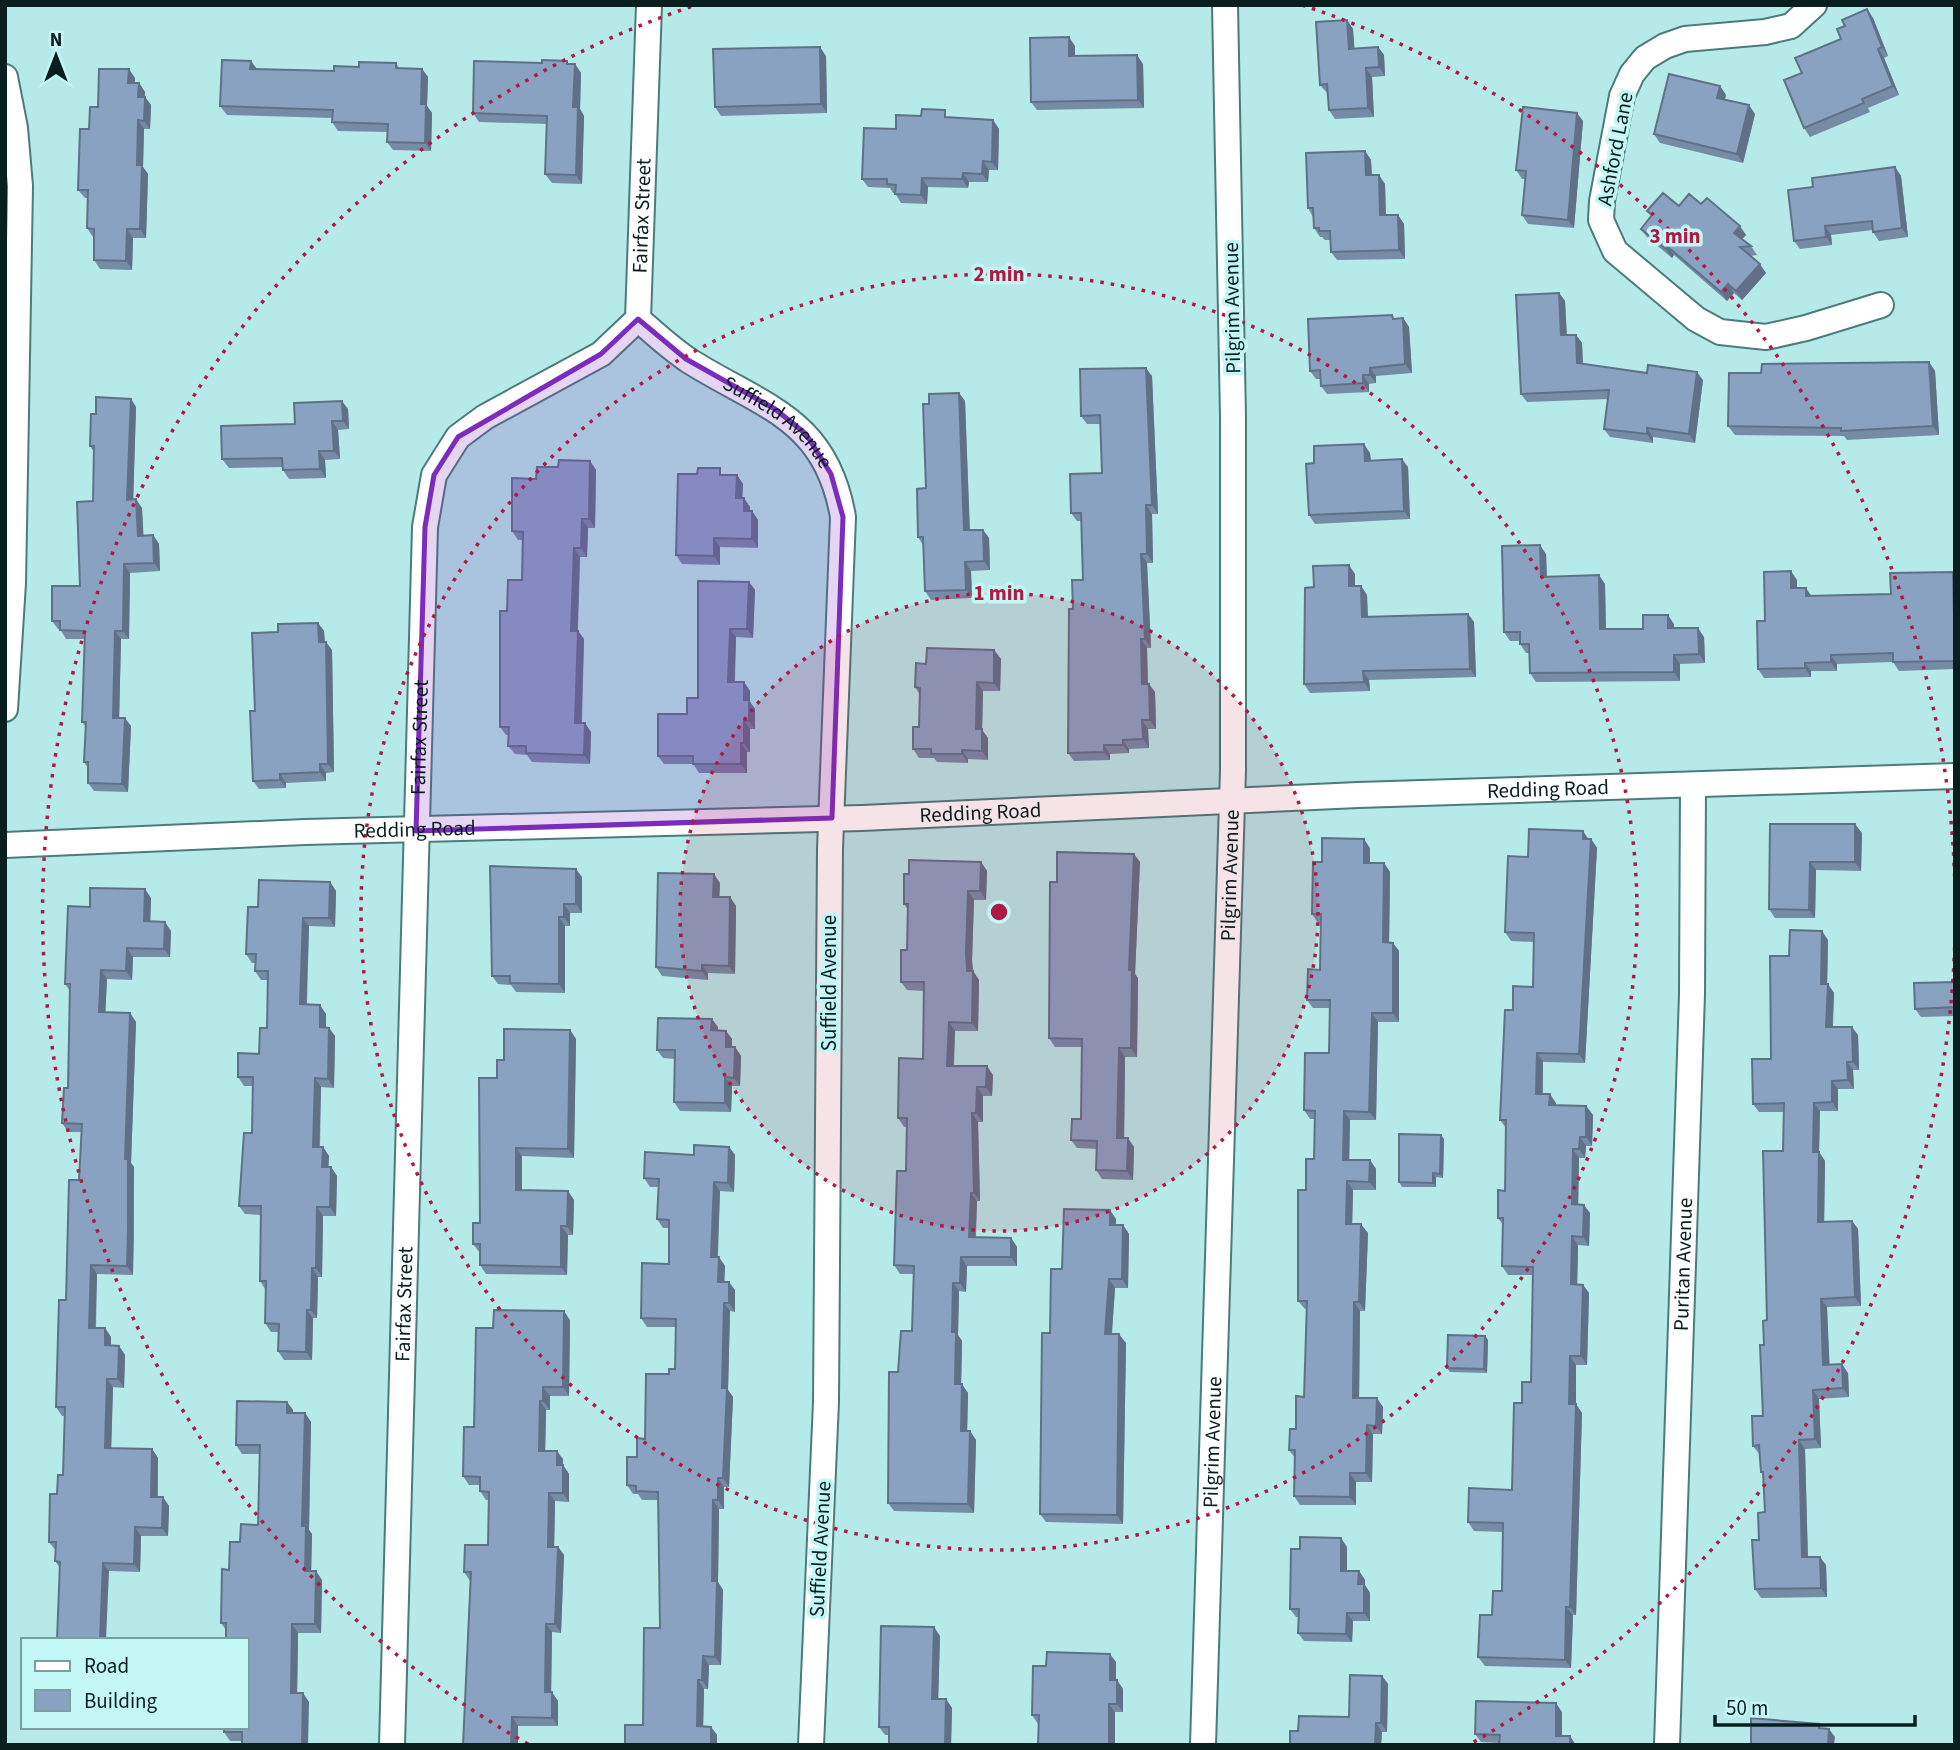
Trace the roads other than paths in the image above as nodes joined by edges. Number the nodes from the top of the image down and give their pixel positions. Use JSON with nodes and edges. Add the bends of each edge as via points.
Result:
{"nodes":[{"id":1,"x":649,"y":5,"type":"edge"},
{"id":2,"x":1225,"y":5,"type":"edge"},
{"id":3,"x":1814,"y":5,"type":"edge"},
{"id":4,"x":5,"y":77,"type":"edge"},
{"id":5,"x":1881,"y":304,"type":"dead end"},
{"id":6,"x":638,"y":319,"type":"junction"},
{"id":7,"x":5,"y":709,"type":"edge"},
{"id":8,"x":1955,"y":776,"type":"edge"},
{"id":9,"x":1693,"y":785,"type":"junction"},
{"id":10,"x":1231,"y":802,"type":"junction"},
{"id":11,"x":832,"y":818,"type":"junction"},
{"id":12,"x":416,"y":831,"type":"junction"},
{"id":13,"x":5,"y":845,"type":"edge"},
{"id":14,"x":392,"y":1745,"type":"edge"},
{"id":15,"x":811,"y":1745,"type":"edge"},
{"id":16,"x":1203,"y":1745,"type":"edge"},
{"id":17,"x":1667,"y":1745,"type":"edge"}],
"edges":[{"from":1,"to":6,"type":"street","name":"Fairfax Street"},
{"from":2,"to":10,"type":"street","name":"Pilgrim Avenue","via":[[1233,416]]},
{"from":3,"to":5,"type":"street","name":"Ashford Lane","via":[[1791,26],[1685,39],[1645,58],[1622,96],[1601,220],[1615,250],[1696,319],[1720,331],[1766,337]]},
{"from":4,"to":7,"type":"street","via":[[20,186],[13,583]]},
{"from":6,"to":11,"type":"street","name":"Suffield Avenue","via":[[686,359],[788,418],[806,434],[831,474],[839,496],[844,539]]},
{"from":6,"to":12,"type":"street","name":"Fairfax Street","via":[[601,354],[469,427],[439,463],[425,527]]},
{"from":8,"to":9,"type":"street","name":"Redding Road"},
{"from":9,"to":10,"type":"street","name":"Redding Road"},
{"from":9,"to":17,"type":"street","name":"Puritan Avenue","via":[[1692,994]]},
{"from":10,"to":11,"type":"street","name":"Redding Road"},
{"from":10,"to":16,"type":"street","name":"Pilgrim Avenue"},
{"from":11,"to":12,"type":"street","name":"Redding Road"},
{"from":11,"to":15,"type":"street","name":"Suffield Avenue","via":[[826,1402]]},
{"from":12,"to":13,"type":"street","name":"Redding Road"},
{"from":12,"to":14,"type":"street","name":"Fairfax Street"}]}
